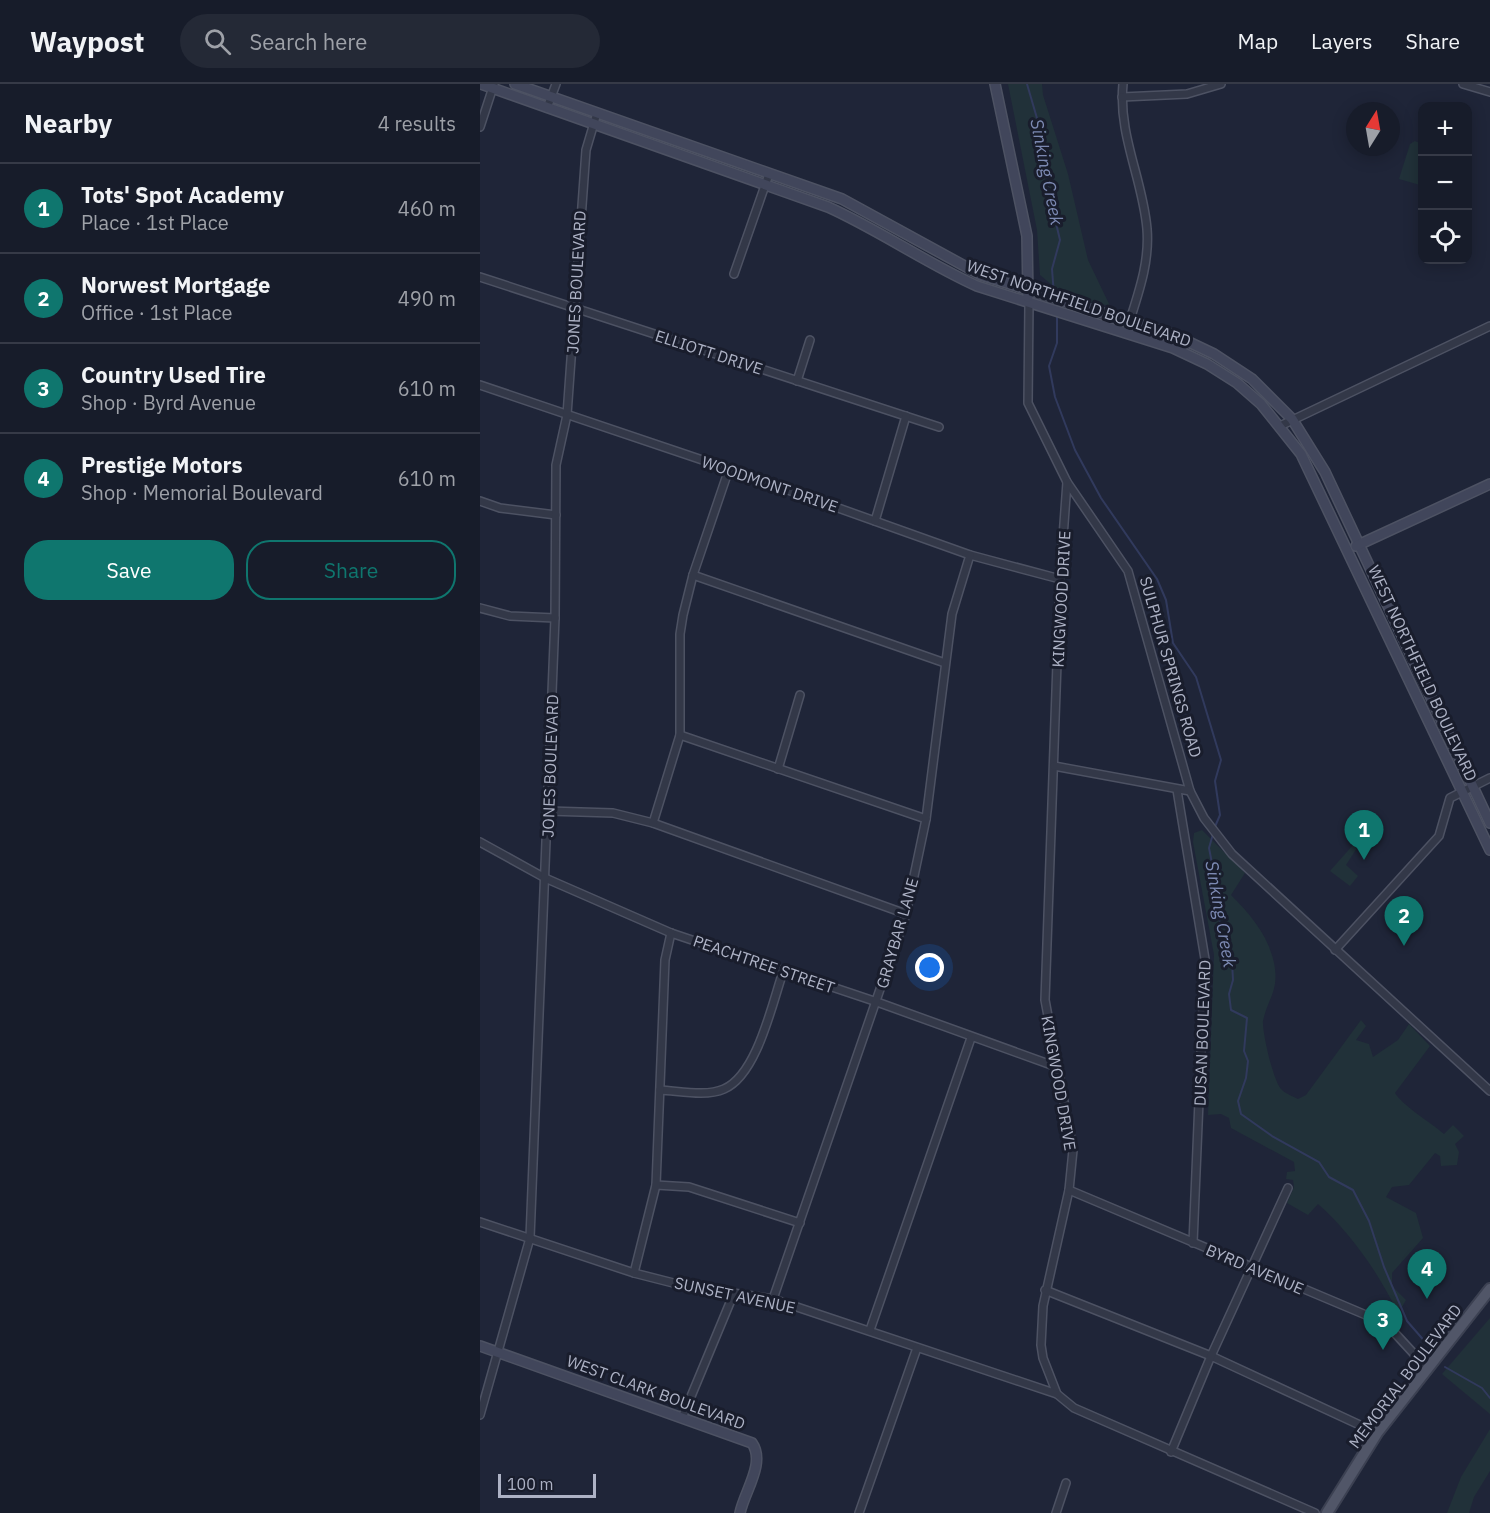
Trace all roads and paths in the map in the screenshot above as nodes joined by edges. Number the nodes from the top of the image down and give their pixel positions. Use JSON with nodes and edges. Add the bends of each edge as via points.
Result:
{"nodes":[{"id":1,"x":481,"y":84,"type":"edge"},
{"id":2,"x":515,"y":84,"type":"edge"},
{"id":3,"x":556,"y":84,"type":"edge"},
{"id":4,"x":995,"y":84,"type":"edge"},
{"id":5,"x":1123,"y":84,"type":"edge"},
{"id":6,"x":1221,"y":84,"type":"edge"},
{"id":7,"x":1463,"y":84,"type":"edge"},
{"id":8,"x":494,"y":86,"type":"edge"},
{"id":9,"x":1490,"y":92,"type":"edge"},
{"id":10,"x":551,"y":97,"type":"junction"},
{"id":11,"x":1122,"y":97,"type":"junction"},
{"id":12,"x":547,"y":108,"type":"junction"},
{"id":13,"x":597,"y":113,"type":"junction"},
{"id":14,"x":593,"y":124,"type":"junction"},
{"id":15,"x":480,"y":127,"type":"edge"},
{"id":16,"x":769,"y":174,"type":"junction"},
{"id":17,"x":765,"y":185,"type":"junction"},
{"id":18,"x":734,"y":274,"type":"dead end"},
{"id":19,"x":480,"y":277,"type":"edge"},
{"id":20,"x":1028,"y":291,"type":"junction"},
{"id":21,"x":1029,"y":303,"type":"junction"},
{"id":22,"x":575,"y":309,"type":"junction"},
{"id":23,"x":1130,"y":321,"type":"junction"},
{"id":24,"x":1490,"y":326,"type":"edge"},
{"id":25,"x":1126,"y":333,"type":"junction"},
{"id":26,"x":810,"y":340,"type":"dead end"},
{"id":27,"x":797,"y":381,"type":"junction"},
{"id":28,"x":480,"y":386,"type":"edge"},
{"id":29,"x":567,"y":414,"type":"junction"},
{"id":30,"x":906,"y":416,"type":"junction"},
{"id":31,"x":1292,"y":419,"type":"junction"},
{"id":32,"x":1281,"y":426,"type":"junction"},
{"id":33,"x":939,"y":427,"type":"dead end"},
{"id":34,"x":729,"y":469,"type":"junction"},
{"id":35,"x":1067,"y":482,"type":"junction"},
{"id":36,"x":1490,"y":484,"type":"edge"},
{"id":37,"x":480,"y":501,"type":"edge"},
{"id":38,"x":556,"y":515,"type":"junction"},
{"id":39,"x":875,"y":521,"type":"junction"},
{"id":40,"x":1360,"y":544,"type":"junction"},
{"id":41,"x":1349,"y":549,"type":"junction"},
{"id":42,"x":970,"y":555,"type":"junction"},
{"id":43,"x":693,"y":575,"type":"junction"},
{"id":44,"x":1060,"y":579,"type":"junction"},
{"id":45,"x":1386,"y":600,"type":"junction"},
{"id":46,"x":1374,"y":606,"type":"junction"},
{"id":47,"x":480,"y":608,"type":"edge"},
{"id":48,"x":555,"y":618,"type":"junction"},
{"id":49,"x":945,"y":663,"type":"junction"},
{"id":50,"x":800,"y":695,"type":"dead end"},
{"id":51,"x":680,"y":735,"type":"junction"},
{"id":52,"x":1054,"y":766,"type":"junction"},
{"id":53,"x":778,"y":769,"type":"junction"},
{"id":54,"x":1490,"y":778,"type":"edge"},
{"id":55,"x":1473,"y":786,"type":"junction"},
{"id":56,"x":1177,"y":790,"type":"junction"},
{"id":57,"x":1190,"y":791,"type":"junction"},
{"id":58,"x":1462,"y":792,"type":"junction"},
{"id":59,"x":548,"y":811,"type":"junction"},
{"id":60,"x":926,"y":819,"type":"junction"},
{"id":61,"x":653,"y":823,"type":"junction"},
{"id":62,"x":1490,"y":823,"type":"edge"},
{"id":63,"x":480,"y":842,"type":"edge"},
{"id":64,"x":1490,"y":850,"type":"edge"},
{"id":65,"x":545,"y":878,"type":"junction"},
{"id":66,"x":906,"y":914,"type":"junction"},
{"id":67,"x":671,"y":933,"type":"junction"},
{"id":68,"x":1335,"y":950,"type":"junction"},
{"id":69,"x":783,"y":972,"type":"junction"},
{"id":70,"x":877,"y":1002,"type":"junction"},
{"id":71,"x":971,"y":1038,"type":"junction"},
{"id":72,"x":1057,"y":1067,"type":"junction"},
{"id":73,"x":660,"y":1090,"type":"junction"},
{"id":74,"x":1490,"y":1091,"type":"edge"},
{"id":75,"x":656,"y":1185,"type":"junction"},
{"id":76,"x":1288,"y":1188,"type":"dead end"},
{"id":77,"x":1069,"y":1191,"type":"junction"},
{"id":78,"x":480,"y":1221,"type":"edge"},
{"id":79,"x":800,"y":1223,"type":"junction"},
{"id":80,"x":530,"y":1238,"type":"junction"},
{"id":81,"x":1193,"y":1243,"type":"junction"},
{"id":82,"x":1252,"y":1268,"type":"junction"},
{"id":83,"x":634,"y":1273,"type":"junction"},
{"id":84,"x":1490,"y":1289,"type":"edge"},
{"id":85,"x":1046,"y":1290,"type":"junction"},
{"id":86,"x":735,"y":1293,"type":"junction"},
{"id":87,"x":773,"y":1299,"type":"junction"},
{"id":88,"x":870,"y":1330,"type":"junction"},
{"id":89,"x":480,"y":1346,"type":"edge"},
{"id":90,"x":916,"y":1348,"type":"junction"},
{"id":91,"x":499,"y":1352,"type":"junction"},
{"id":92,"x":1211,"y":1356,"type":"junction"},
{"id":93,"x":1427,"y":1368,"type":"junction"},
{"id":94,"x":1057,"y":1394,"type":"junction"},
{"id":95,"x":480,"y":1415,"type":"edge"},
{"id":96,"x":682,"y":1418,"type":"junction"},
{"id":97,"x":1377,"y":1433,"type":"junction"},
{"id":98,"x":1172,"y":1452,"type":"junction"},
{"id":99,"x":1066,"y":1483,"type":"dead end"},
{"id":100,"x":740,"y":1513,"type":"edge"},
{"id":101,"x":859,"y":1513,"type":"edge"},
{"id":102,"x":1056,"y":1513,"type":"edge"},
{"id":103,"x":1315,"y":1513,"type":"edge"},
{"id":104,"x":1327,"y":1513,"type":"edge"}],
"edges":[{"from":1,"to":8,"type":"main road","name":"WEST NORTHFIELD BOULEVARD"},
{"from":2,"to":10,"type":"main road","name":"WEST NORTHFIELD BOULEVARD"},
{"from":3,"to":10,"type":"street"},
{"from":4,"to":20,"type":"main road","name":"SULPHUR SPRINGS ROAD","via":[[1026,236]]},
{"from":5,"to":11,"type":"street"},
{"from":6,"to":11,"type":"street","via":[[1187,94]]},
{"from":7,"to":9,"type":"street"},
{"from":8,"to":12,"type":"main road","name":"WEST NORTHFIELD BOULEVARD"},
{"from":8,"to":15,"type":"street"},
{"from":10,"to":12,"type":"street"},
{"from":10,"to":13,"type":"main road","name":"WEST NORTHFIELD BOULEVARD"},
{"from":11,"to":23,"type":"street","via":[[1127,141],[1147,230],[1147,261]]},
{"from":12,"to":14,"type":"main road","name":"WEST NORTHFIELD BOULEVARD"},
{"from":13,"to":14,"type":"street","name":"JONES BOULEVARD"},
{"from":13,"to":16,"type":"main road","name":"WEST NORTHFIELD BOULEVARD"},
{"from":14,"to":17,"type":"main road","name":"WEST NORTHFIELD BOULEVARD"},
{"from":14,"to":22,"type":"street","name":"JONES BOULEVARD","via":[[582,188]]},
{"from":16,"to":17,"type":"street"},
{"from":16,"to":20,"type":"main road","name":"WEST NORTHFIELD BOULEVARD","via":[[842,200],[886,221],[946,258]]},
{"from":17,"to":18,"type":"street"},
{"from":17,"to":21,"type":"main road","name":"WEST NORTHFIELD BOULEVARD","via":[[853,218],[949,274]]},
{"from":19,"to":22,"type":"street","name":"ELLIOTT DRIVE"},
{"from":20,"to":21,"type":"main road","name":"SULPHUR SPRINGS ROAD"},
{"from":20,"to":23,"type":"main road","name":"WEST NORTHFIELD BOULEVARD"},
{"from":21,"to":25,"type":"main road","name":"WEST NORTHFIELD BOULEVARD"},
{"from":21,"to":35,"type":"street","name":"SULPHUR SPRINGS ROAD","via":[[1028,403]]},
{"from":22,"to":27,"type":"street","name":"ELLIOTT DRIVE"},
{"from":22,"to":29,"type":"street","name":"JONES BOULEVARD"},
{"from":23,"to":25,"type":"street"},
{"from":23,"to":31,"type":"main road","name":"WEST NORTHFIELD BOULEVARD","via":[[1174,335],[1214,354],[1252,379]]},
{"from":24,"to":31,"type":"street"},
{"from":25,"to":32,"type":"main road","name":"WEST NORTHFIELD BOULEVARD","via":[[1207,364],[1237,383]]},
{"from":26,"to":27,"type":"street"},
{"from":27,"to":30,"type":"street","name":"ELLIOTT DRIVE"},
{"from":28,"to":29,"type":"street","name":"WOODMONT DRIVE"},
{"from":29,"to":34,"type":"street","name":"WOODMONT DRIVE"},
{"from":29,"to":38,"type":"street","name":"JONES BOULEVARD","via":[[556,465]]},
{"from":30,"to":33,"type":"street","name":"ELLIOTT DRIVE"},
{"from":30,"to":39,"type":"street"},
{"from":31,"to":32,"type":"street"},
{"from":31,"to":40,"type":"main road","name":"WEST NORTHFIELD BOULEVARD","via":[[1325,472]]},
{"from":32,"to":41,"type":"main road","name":"WEST NORTHFIELD BOULEVARD","via":[[1301,454]]},
{"from":34,"to":39,"type":"street","name":"WOODMONT DRIVE"},
{"from":34,"to":43,"type":"street"},
{"from":35,"to":44,"type":"street","name":"KINGWOOD DRIVE"},
{"from":35,"to":57,"type":"street","name":"SULPHUR SPRINGS ROAD","via":[[1128,571]]},
{"from":36,"to":40,"type":"main road"},
{"from":37,"to":38,"type":"street","via":[[510,510]]},
{"from":38,"to":48,"type":"street","name":"JONES BOULEVARD"},
{"from":39,"to":42,"type":"street","name":"WOODMONT DRIVE"},
{"from":40,"to":41,"type":"main road"},
{"from":40,"to":45,"type":"main road","name":"WEST NORTHFIELD BOULEVARD"},
{"from":41,"to":46,"type":"main road","name":"WEST NORTHFIELD BOULEVARD"},
{"from":42,"to":44,"type":"street","name":"WOODMONT DRIVE"},
{"from":42,"to":49,"type":"street","name":"GRAYBAR LANE","via":[[951,614]]},
{"from":43,"to":49,"type":"street"},
{"from":43,"to":51,"type":"street","via":[[680,634]]},
{"from":44,"to":52,"type":"street","name":"KINGWOOD DRIVE"},
{"from":45,"to":46,"type":"main road"},
{"from":45,"to":55,"type":"main road","name":"WEST NORTHFIELD BOULEVARD"},
{"from":46,"to":58,"type":"main road","name":"WEST NORTHFIELD BOULEVARD"},
{"from":47,"to":48,"type":"street","via":[[510,616]]},
{"from":48,"to":59,"type":"street","name":"JONES BOULEVARD"},
{"from":49,"to":60,"type":"street","name":"GRAYBAR LANE"},
{"from":50,"to":53,"type":"street"},
{"from":51,"to":53,"type":"street"},
{"from":51,"to":61,"type":"street"},
{"from":52,"to":56,"type":"street"},
{"from":52,"to":72,"type":"street","name":"KINGWOOD DRIVE","via":[[1045,1000]]},
{"from":53,"to":60,"type":"street"},
{"from":54,"to":55,"type":"street"},
{"from":55,"to":58,"type":"street"},
{"from":55,"to":62,"type":"main road","name":"WEST NORTHFIELD BOULEVARD"},
{"from":56,"to":57,"type":"street"},
{"from":56,"to":81,"type":"street","name":"DUSAN BOULEVARD","via":[[1205,959]]},
{"from":57,"to":68,"type":"street","name":"SULPHUR SPRINGS ROAD","via":[[1210,829],[1232,854]]},
{"from":58,"to":64,"type":"main road","name":"WEST NORTHFIELD BOULEVARD"},
{"from":58,"to":68,"type":"street","via":[[1450,798],[1439,836]]},
{"from":59,"to":61,"type":"street","via":[[613,813]]},
{"from":59,"to":65,"type":"street","name":"JONES BOULEVARD"},
{"from":60,"to":66,"type":"street","name":"GRAYBAR LANE"},
{"from":61,"to":66,"type":"street"},
{"from":63,"to":65,"type":"street","name":"PEACHTREE STREET"},
{"from":65,"to":67,"type":"street","name":"PEACHTREE STREET"},
{"from":65,"to":80,"type":"street","name":"JONES BOULEVARD"},
{"from":66,"to":70,"type":"street","name":"GRAYBAR LANE"},
{"from":67,"to":69,"type":"street","name":"PEACHTREE STREET"},
{"from":67,"to":73,"type":"street","via":[[665,960]]},
{"from":68,"to":74,"type":"street","name":"SULPHUR SPRINGS ROAD"},
{"from":69,"to":70,"type":"street","name":"PEACHTREE STREET"},
{"from":69,"to":73,"type":"street","via":[[754,1055],[734,1083],[710,1092]]},
{"from":70,"to":71,"type":"street","name":"PEACHTREE STREET"},
{"from":70,"to":79,"type":"street","name":"GRAYBAR LANE"},
{"from":71,"to":72,"type":"street","name":"PEACHTREE STREET"},
{"from":71,"to":88,"type":"street"},
{"from":72,"to":77,"type":"street","name":"KINGWOOD DRIVE","via":[[1073,1150]]},
{"from":73,"to":75,"type":"street"},
{"from":75,"to":79,"type":"street","via":[[689,1186]]},
{"from":75,"to":83,"type":"street"},
{"from":76,"to":82,"type":"street"},
{"from":77,"to":81,"type":"street","name":"BYRD AVENUE"},
{"from":77,"to":85,"type":"street","name":"KINGWOOD DRIVE"},
{"from":78,"to":80,"type":"street","name":"SUNSET AVENUE"},
{"from":79,"to":87,"type":"street","name":"GRAYBAR LANE"},
{"from":80,"to":83,"type":"street","name":"SUNSET AVENUE"},
{"from":80,"to":91,"type":"street","name":"JONES BOULEVARD"},
{"from":81,"to":82,"type":"street","name":"BYRD AVENUE"},
{"from":82,"to":92,"type":"street"},
{"from":82,"to":93,"type":"street","name":"BYRD AVENUE","via":[[1373,1318],[1392,1330]]},
{"from":83,"to":86,"type":"street","name":"SUNSET AVENUE"},
{"from":84,"to":93,"type":"main road","name":"MEMORIAL BOULEVARD"},
{"from":85,"to":92,"type":"street"},
{"from":85,"to":94,"type":"street","name":"KINGWOOD DRIVE","via":[[1041,1345]]},
{"from":86,"to":87,"type":"street","name":"SUNSET AVENUE"},
{"from":86,"to":96,"type":"street"},
{"from":87,"to":88,"type":"street","name":"SUNSET AVENUE"},
{"from":88,"to":90,"type":"street","name":"SUNSET AVENUE"},
{"from":89,"to":91,"type":"main road","name":"WEST CLARK BOULEVARD"},
{"from":90,"to":94,"type":"street","name":"SUNSET AVENUE"},
{"from":90,"to":101,"type":"street"},
{"from":91,"to":95,"type":"street","name":"JONES BOULEVARD"},
{"from":91,"to":96,"type":"main road","name":"WEST CLARK BOULEVARD"},
{"from":92,"to":97,"type":"street"},
{"from":92,"to":98,"type":"street"},
{"from":93,"to":97,"type":"main road","name":"MEMORIAL BOULEVARD"},
{"from":94,"to":98,"type":"street","via":[[1074,1408]]},
{"from":96,"to":100,"type":"main road","name":"WEST CLARK BOULEVARD","via":[[738,1437],[757,1450],[757,1465]]},
{"from":97,"to":104,"type":"main road","name":"MEMORIAL BOULEVARD"},
{"from":98,"to":103,"type":"street"},
{"from":99,"to":102,"type":"street"}]}
